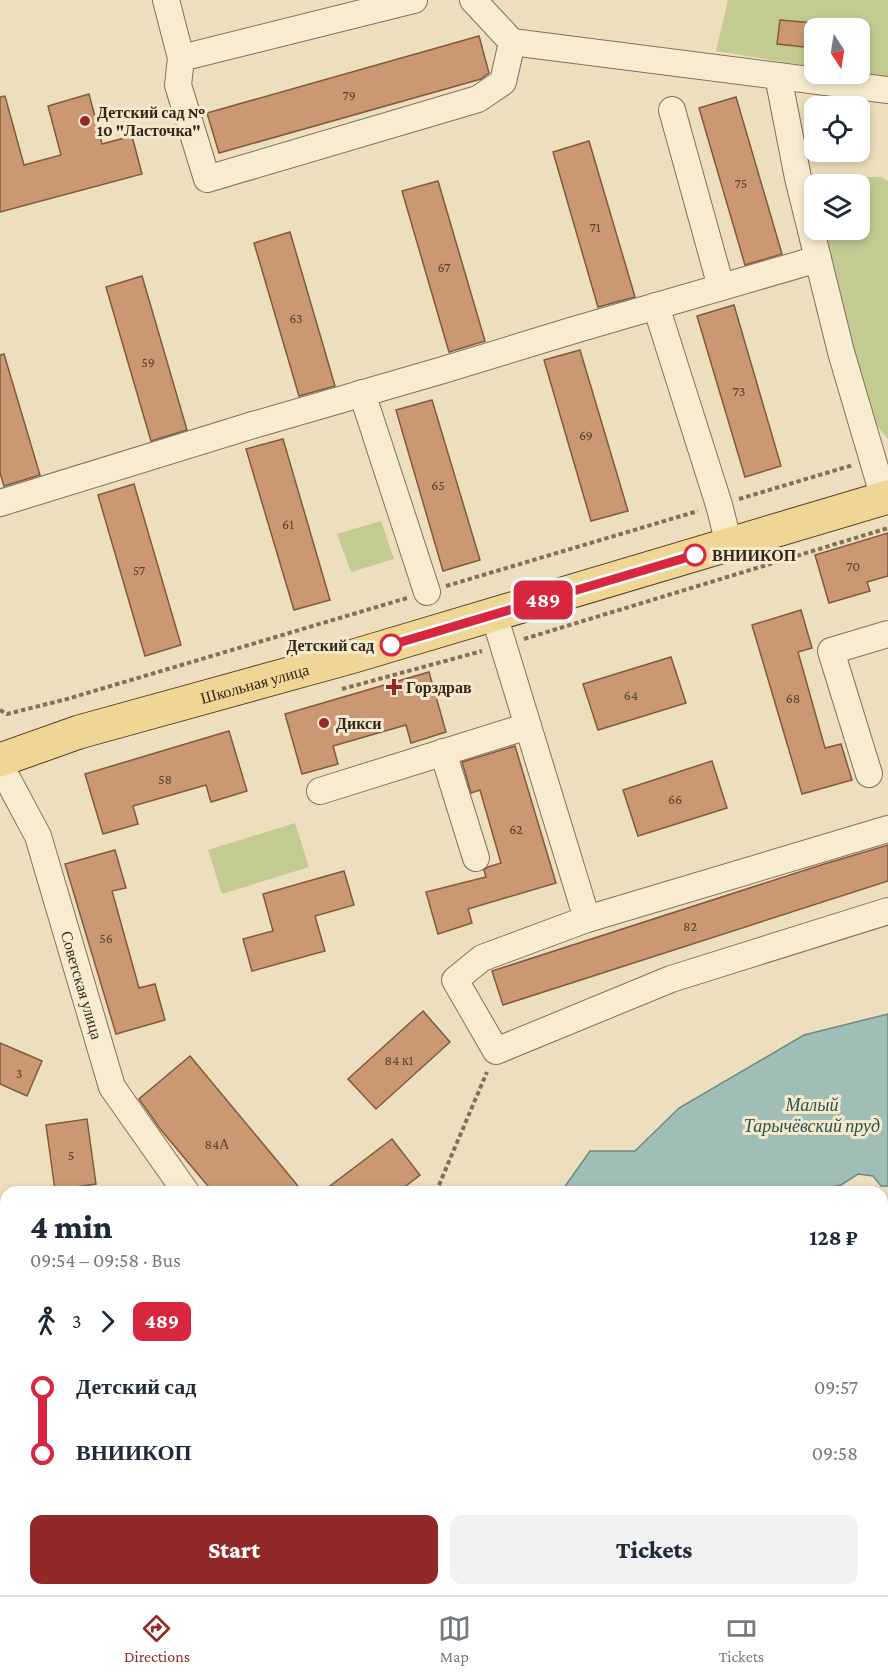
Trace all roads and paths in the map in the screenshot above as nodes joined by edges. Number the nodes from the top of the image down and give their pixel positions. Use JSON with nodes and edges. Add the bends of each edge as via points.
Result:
{"nodes":[{"id":1,"x":166,"y":0,"type":"edge"},
{"id":2,"x":414,"y":0,"type":"edge"},
{"id":3,"x":473,"y":0,"type":"edge"},
{"id":4,"x":512,"y":42,"type":"junction"},
{"id":5,"x":181,"y":58,"type":"junction"},
{"id":6,"x":778,"y":76,"type":"junction"},
{"id":7,"x":888,"y":90,"type":"edge"},
{"id":8,"x":672,"y":110,"type":"dead end"},
{"id":9,"x":818,"y":259,"type":"junction"},
{"id":10,"x":721,"y":287,"type":"junction"},
{"id":11,"x":656,"y":306,"type":"junction"},
{"id":12,"x":362,"y":393,"type":"junction"},
{"id":13,"x":872,"y":459,"type":"junction"},
{"id":14,"x":886,"y":497,"type":"edge"},
{"id":15,"x":0,"y":503,"type":"edge"},
{"id":16,"x":719,"y":505,"type":"junction"},
{"id":17,"x":729,"y":544,"type":"junction"},
{"id":18,"x":428,"y":592,"type":"junction"},
{"id":19,"x":494,"y":615,"type":"junction"},
{"id":20,"x":888,"y":634,"type":"edge"},
{"id":21,"x":0,"y":710,"type":"edge"},
{"id":22,"x":528,"y":726,"type":"junction"},
{"id":23,"x":79,"y":732,"type":"junction"},
{"id":24,"x":0,"y":743,"type":"edge"},
{"id":25,"x":443,"y":752,"type":"junction"},
{"id":26,"x":0,"y":760,"type":"edge"},
{"id":27,"x":0,"y":765,"type":"edge"},
{"id":28,"x":869,"y":774,"type":"dead end"},
{"id":29,"x":320,"y":791,"type":"dead end"},
{"id":30,"x":888,"y":830,"type":"edge"},
{"id":31,"x":476,"y":858,"type":"dead end"},
{"id":32,"x":888,"y":911,"type":"edge"},
{"id":33,"x":587,"y":919,"type":"junction"},
{"id":34,"x":496,"y":1051,"type":"junction"},
{"id":35,"x":182,"y":1186,"type":"edge"},
{"id":36,"x":439,"y":1186,"type":"edge"}],
"edges":[{"from":1,"to":5,"type":"street"},
{"from":2,"to":5,"type":"street"},
{"from":3,"to":4,"type":"street"},
{"from":4,"to":5,"type":"street","via":[[503,82],[478,99],[207,179],[178,85]]},
{"from":4,"to":6,"type":"street"},
{"from":6,"to":7,"type":"street"},
{"from":6,"to":9,"type":"street"},
{"from":8,"to":10,"type":"street"},
{"from":9,"to":10,"type":"street"},
{"from":9,"to":13,"type":"street"},
{"from":10,"to":11,"type":"street"},
{"from":11,"to":12,"type":"street"},
{"from":11,"to":16,"type":"street"},
{"from":12,"to":15,"type":"street"},
{"from":12,"to":18,"type":"street"},
{"from":13,"to":14,"type":"street"},
{"from":13,"to":16,"type":"path"},
{"from":14,"to":17,"type":"main road","name":"Школьная улица"},
{"from":16,"to":17,"type":"street"},
{"from":16,"to":18,"type":"path"},
{"from":17,"to":19,"type":"main road","name":"Школьная улица"},
{"from":18,"to":21,"type":"path","via":[[67,699],[7,714]]},
{"from":19,"to":22,"type":"street"},
{"from":19,"to":23,"type":"main road","name":"Школьная улица"},
{"from":20,"to":28,"type":"street","via":[[831,651]]},
{"from":22,"to":25,"type":"street"},
{"from":22,"to":33,"type":"street"},
{"from":23,"to":24,"type":"main road"},
{"from":23,"to":26,"type":"main road","name":"Школьная улица"},
{"from":25,"to":29,"type":"street"},
{"from":25,"to":31,"type":"street"},
{"from":27,"to":35,"type":"street","name":"Советская улица","via":[[38,836],[112,1087]]},
{"from":30,"to":33,"type":"street"},
{"from":32,"to":34,"type":"street","via":[[671,979]]},
{"from":33,"to":34,"type":"street","via":[[482,958],[455,980]]},
{"from":34,"to":36,"type":"path"}]}
